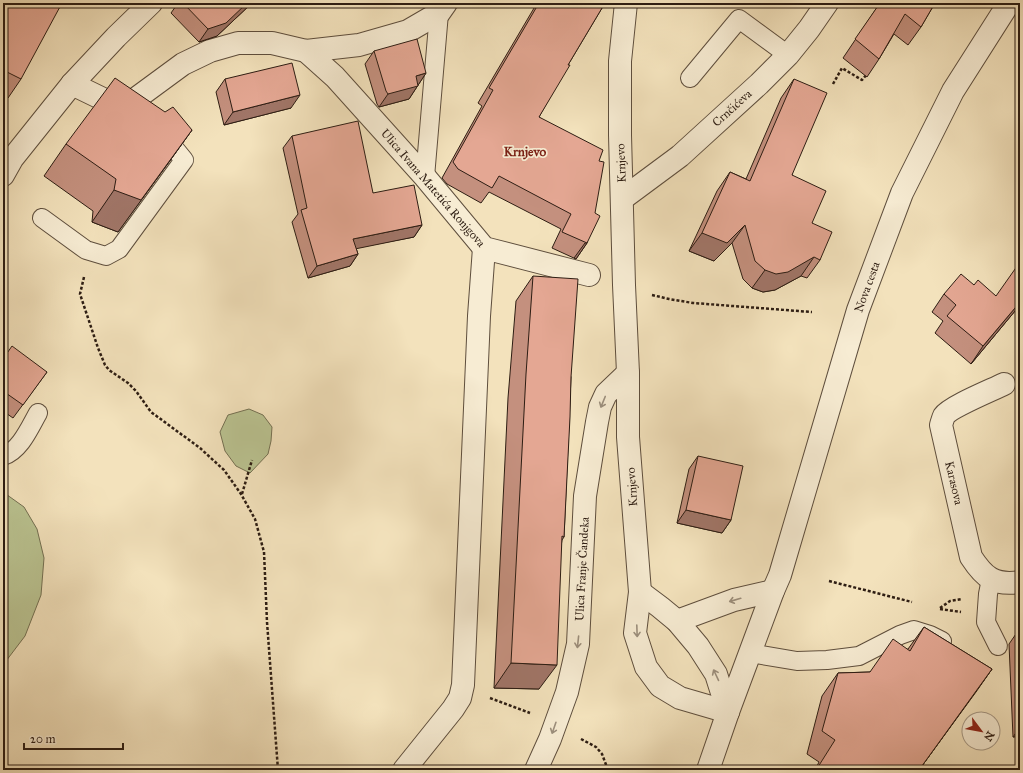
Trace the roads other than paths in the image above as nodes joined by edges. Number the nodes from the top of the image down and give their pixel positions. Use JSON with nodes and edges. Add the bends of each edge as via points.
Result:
{"nodes":[{"id":1,"x":151,"y":3,"type":"edge"},
{"id":2,"x":626,"y":3,"type":"edge"},
{"id":3,"x":827,"y":3,"type":"edge"},
{"id":4,"x":1009,"y":3,"type":"edge"},
{"id":5,"x":442,"y":8,"type":"edge"},
{"id":6,"x":306,"y":52,"type":"junction"},
{"id":7,"x":788,"y":55,"type":"junction"},
{"id":8,"x":690,"y":78,"type":"dead end"},
{"id":9,"x":72,"y":84,"type":"junction"},
{"id":10,"x":143,"y":110,"type":"junction"},
{"id":11,"x":3,"y":175,"type":"edge"},
{"id":12,"x":425,"y":177,"type":"junction"},
{"id":13,"x":622,"y":199,"type":"junction"},
{"id":14,"x":42,"y":218,"type":"dead end"},
{"id":15,"x":484,"y":248,"type":"junction"},
{"id":16,"x":589,"y":275,"type":"dead end"},
{"id":17,"x":628,"y":373,"type":"junction"},
{"id":18,"x":1004,"y":384,"type":"dead end"},
{"id":19,"x":38,"y":413,"type":"dead end"},
{"id":20,"x":3,"y":456,"type":"edge"},
{"id":21,"x":991,"y":579,"type":"junction"},
{"id":22,"x":1020,"y":582,"type":"edge"},
{"id":23,"x":773,"y":591,"type":"junction"},
{"id":24,"x":640,"y":592,"type":"junction"},
{"id":25,"x":677,"y":621,"type":"junction"},
{"id":26,"x":998,"y":646,"type":"dead end"},
{"id":27,"x":956,"y":650,"type":"edge"},
{"id":28,"x":750,"y":653,"type":"junction"},
{"id":29,"x":728,"y":712,"type":"junction"},
{"id":30,"x":404,"y":770,"type":"edge"},
{"id":31,"x":536,"y":770,"type":"edge"},
{"id":32,"x":708,"y":770,"type":"edge"}],
"edges":[{"from":1,"to":9,"type":"street"},
{"from":2,"to":13,"type":"street","name":"Krnjevo","via":[[619,87]]},
{"from":3,"to":7,"type":"street","name":"Crnčićeva"},
{"from":4,"to":23,"type":"street","name":"Nova cesta","via":[[953,91],[902,193],[858,310],[780,575]]},
{"from":5,"to":6,"type":"street","name":"Ulica Ivana Matetića Ronjgova","via":[[408,31],[359,45]]},
{"from":5,"to":12,"type":"lane"},
{"from":6,"to":10,"type":"street","name":"Ulica Ivana Matetića Ronjgova","via":[[272,43],[238,43],[210,51],[183,64]]},
{"from":6,"to":12,"type":"street","name":"Ulica Ivana Matetića Ronjgova","via":[[335,77]]},
{"from":7,"to":8,"type":"lane","via":[[739,19]]},
{"from":7,"to":13,"type":"street","name":"Crnčićeva","via":[[680,156]]},
{"from":9,"to":10,"type":"street","name":"Ulica Ivana Matetića Ronjgova","via":[[107,101]]},
{"from":9,"to":11,"type":"street","via":[[12,159]]},
{"from":10,"to":14,"type":"lane","via":[[184,160],[119,249],[106,256],[86,250]]},
{"from":12,"to":15,"type":"street","name":"Ulica Ivana Matetića Ronjgova"},
{"from":13,"to":17,"type":"street","name":"Krnjevo"},
{"from":15,"to":16,"type":"street","name":"Ulica Ivana Matetića Ronjgova"},
{"from":15,"to":30,"type":"street","via":[[463,684],[454,709]]},
{"from":17,"to":24,"type":"street","name":"Krnjevo","via":[[628,437]]},
{"from":17,"to":31,"type":"street","name":"Ulica Franje Čandeka","one_way":true,"via":[[606,394],[596,422],[585,496],[578,644],[567,692]]},
{"from":18,"to":21,"type":"street","name":"Karasova","via":[[951,410],[944,416],[941,425],[971,557],[979,569]]},
{"from":19,"to":20,"type":"lane","via":[[19,446]]},
{"from":21,"to":22,"type":"street"},
{"from":21,"to":26,"type":"lane","via":[[986,622]]},
{"from":23,"to":25,"type":"street","one_way":true,"via":[[734,600]]},
{"from":23,"to":28,"type":"street"},
{"from":24,"to":25,"type":"street"},
{"from":24,"to":29,"type":"street","name":"Krnjevo","one_way":true,"via":[[636,633],[646,667],[660,686],[680,698]]},
{"from":29,"to":25,"type":"street","one_way":true,"via":[[716,674],[698,646]]},
{"from":27,"to":28,"type":"lane","via":[[930,635],[914,630],[859,656],[797,661]]},
{"from":28,"to":29,"type":"street"},
{"from":29,"to":32,"type":"street"}]}
